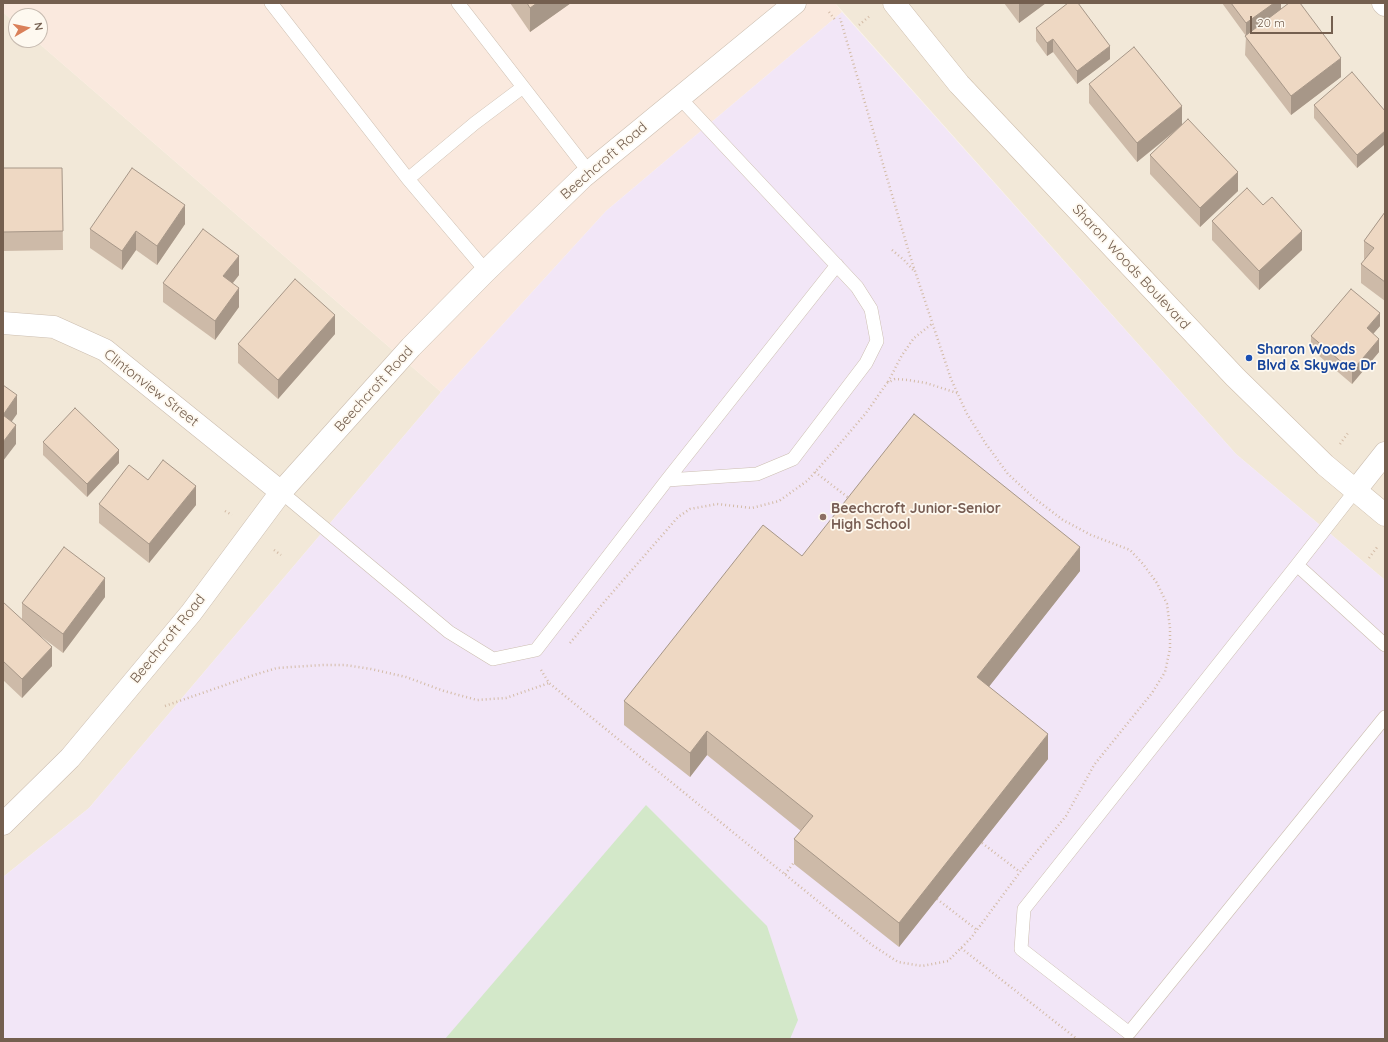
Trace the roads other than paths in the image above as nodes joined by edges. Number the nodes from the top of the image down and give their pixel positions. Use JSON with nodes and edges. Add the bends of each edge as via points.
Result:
{"nodes":[{"id":1,"x":271,"y":3,"type":"edge"},
{"id":2,"x":458,"y":3,"type":"edge"},
{"id":3,"x":795,"y":3,"type":"edge"},
{"id":4,"x":894,"y":3,"type":"edge"},
{"id":5,"x":523,"y":87,"type":"junction"},
{"id":6,"x":679,"y":97,"type":"junction"},
{"id":7,"x":589,"y":172,"type":"junction"},
{"id":8,"x":408,"y":179,"type":"junction"},
{"id":9,"x":837,"y":265,"type":"junction"},
{"id":10,"x":486,"y":271,"type":"junction"},
{"id":11,"x":3,"y":323,"type":"edge"},
{"id":12,"x":1385,"y":453,"type":"edge"},
{"id":13,"x":667,"y":480,"type":"junction"},
{"id":14,"x":1355,"y":491,"type":"junction"},
{"id":15,"x":281,"y":492,"type":"junction"},
{"id":16,"x":1385,"y":515,"type":"edge"},
{"id":17,"x":1297,"y":565,"type":"junction"},
{"id":18,"x":1385,"y":646,"type":"edge"},
{"id":19,"x":1385,"y":717,"type":"edge"},
{"id":20,"x":3,"y":824,"type":"edge"}],
"edges":[{"from":1,"to":8,"type":"lane"},
{"from":2,"to":5,"type":"lane"},
{"from":3,"to":6,"type":"street","name":"Beechcroft Road"},
{"from":4,"to":14,"type":"street","name":"Sharon Woods Boulevard","via":[[959,84],[1235,377]]},
{"from":5,"to":7,"type":"lane"},
{"from":5,"to":8,"type":"lane"},
{"from":6,"to":7,"type":"street","name":"Beechcroft Road"},
{"from":6,"to":9,"type":"lane"},
{"from":7,"to":10,"type":"street","name":"Beechcroft Road"},
{"from":8,"to":10,"type":"lane"},
{"from":9,"to":13,"type":"lane"},
{"from":9,"to":13,"type":"lane","via":[[857,286],[871,310],[878,341],[866,363],[793,459],[758,474]]},
{"from":10,"to":15,"type":"street","name":"Beechcroft Road","via":[[411,347]]},
{"from":11,"to":15,"type":"street","name":"Clintonview Street","via":[[54,327],[104,350]]},
{"from":12,"to":14,"type":"street"},
{"from":13,"to":15,"type":"lane","via":[[536,650],[493,659],[449,632]]},
{"from":14,"to":16,"type":"street","name":"Sharon Woods Boulevard"},
{"from":14,"to":17,"type":"lane"},
{"from":15,"to":20,"type":"street","name":"Beechcroft Road","via":[[191,613],[70,758]]},
{"from":17,"to":18,"type":"lane"},
{"from":17,"to":19,"type":"lane","via":[[1024,909],[1022,949],[1129,1033]]}]}
